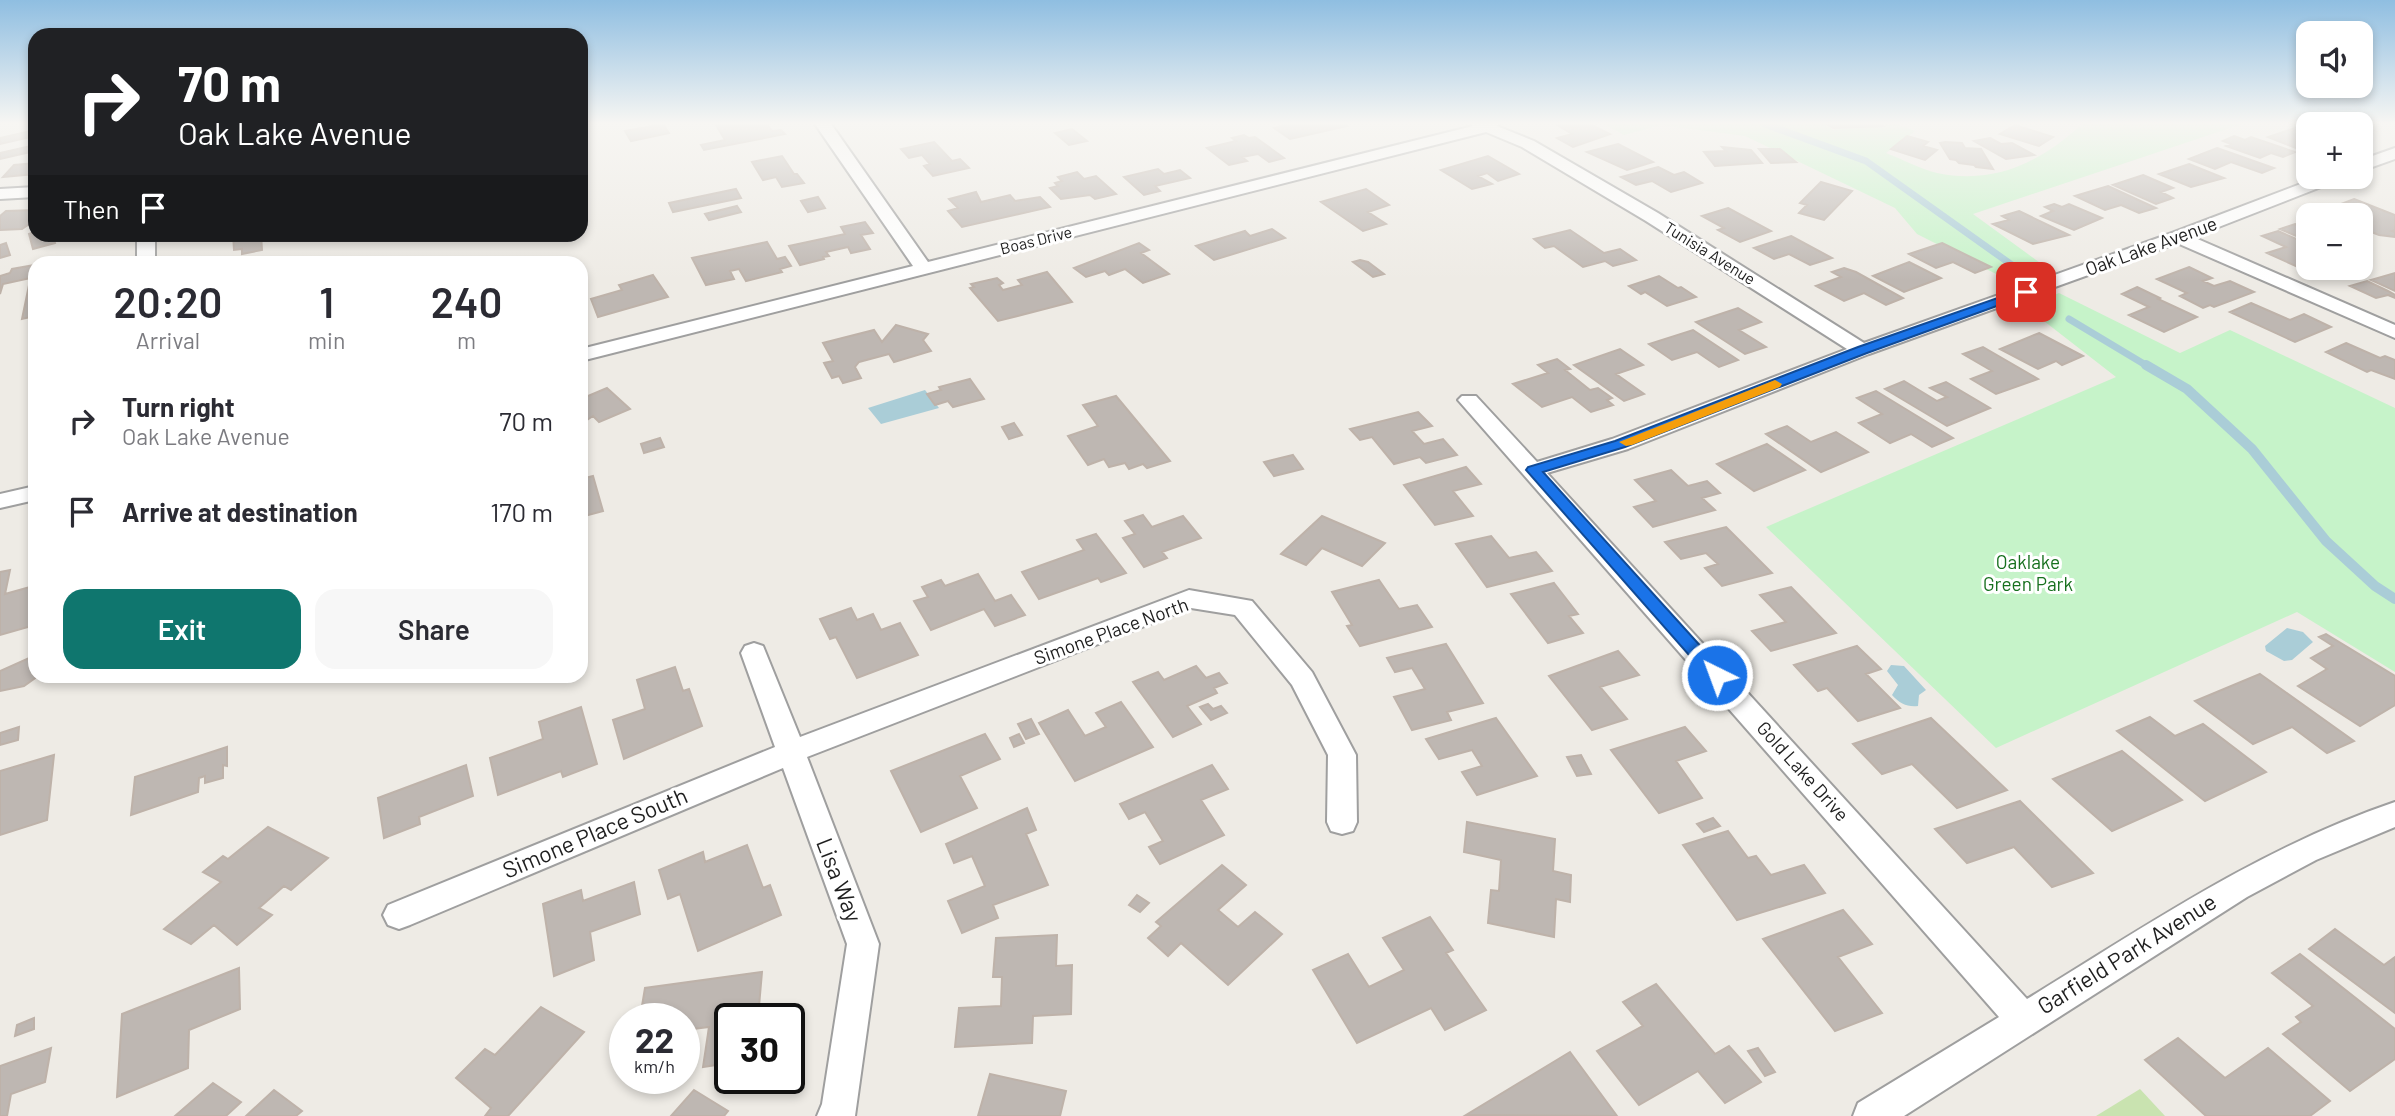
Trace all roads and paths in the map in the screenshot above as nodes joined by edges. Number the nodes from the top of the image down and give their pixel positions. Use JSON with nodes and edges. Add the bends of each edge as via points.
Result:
{"nodes":[{"id":1,"x":859,"y":176,"type":"edge"},
{"id":2,"x":1284,"y":176,"type":"edge"},
{"id":3,"x":1582,"y":176,"type":"edge"},
{"id":4,"x":2302,"y":189,"type":"edge"},
{"id":5,"x":28,"y":192,"type":"edge"},
{"id":6,"x":0,"y":194,"type":"edge"},
{"id":7,"x":2178,"y":237,"type":"junction"},
{"id":8,"x":923,"y":268,"type":"junction"},
{"id":9,"x":2395,"y":332,"type":"edge"},
{"id":10,"x":1862,"y":350,"type":"junction"},
{"id":11,"x":588,"y":353,"type":"edge"},
{"id":12,"x":1469,"y":400,"type":"dead end"},
{"id":13,"x":1534,"y":470,"type":"junction"},
{"id":14,"x":28,"y":495,"type":"edge"},
{"id":15,"x":0,"y":501,"type":"edge"},
{"id":16,"x":754,"y":653,"type":"dead end"},
{"id":17,"x":791,"y":752,"type":"junction"},
{"id":18,"x":2395,"y":814,"type":"edge"},
{"id":19,"x":1342,"y":822,"type":"dead end"},
{"id":20,"x":399,"y":915,"type":"dead end"},
{"id":21,"x":2023,"y":1018,"type":"junction"},
{"id":22,"x":835,"y":1116,"type":"edge"},
{"id":23,"x":1871,"y":1116,"type":"edge"}],
"edges":[{"from":1,"to":8,"type":"street"},
{"from":2,"to":8,"type":"street","name":"Boas Drive"},
{"from":3,"to":10,"type":"street","name":"Tunisia Avenue"},
{"from":4,"to":7,"type":"street","name":"Oak Lake Avenue"},
{"from":5,"to":6,"type":"street"},
{"from":7,"to":9,"type":"street"},
{"from":7,"to":10,"type":"street","name":"Oak Lake Avenue"},
{"from":8,"to":11,"type":"street","name":"Boas Drive"},
{"from":10,"to":13,"type":"street","name":"Oak Lake Avenue","via":[[1620,444]]},
{"from":12,"to":13,"type":"street","name":"Gold Lake Drive"},
{"from":13,"to":21,"type":"street","name":"Gold Lake Drive"},
{"from":14,"to":15,"type":"street"},
{"from":16,"to":17,"type":"street","name":"Lisa Way"},
{"from":17,"to":19,"type":"street","name":"Simone Place North","via":[[1189,599],[1242,607],[1302,680],[1342,755]]},
{"from":17,"to":20,"type":"street","name":"Simone Place South"},
{"from":17,"to":22,"type":"street","name":"Lisa Way","via":[[863,944]]},
{"from":18,"to":21,"type":"street","name":"Garfield Park Avenue","via":[[2305,851],[2236,887]]},
{"from":21,"to":23,"type":"street","name":"Garfield Park Avenue"}]}
